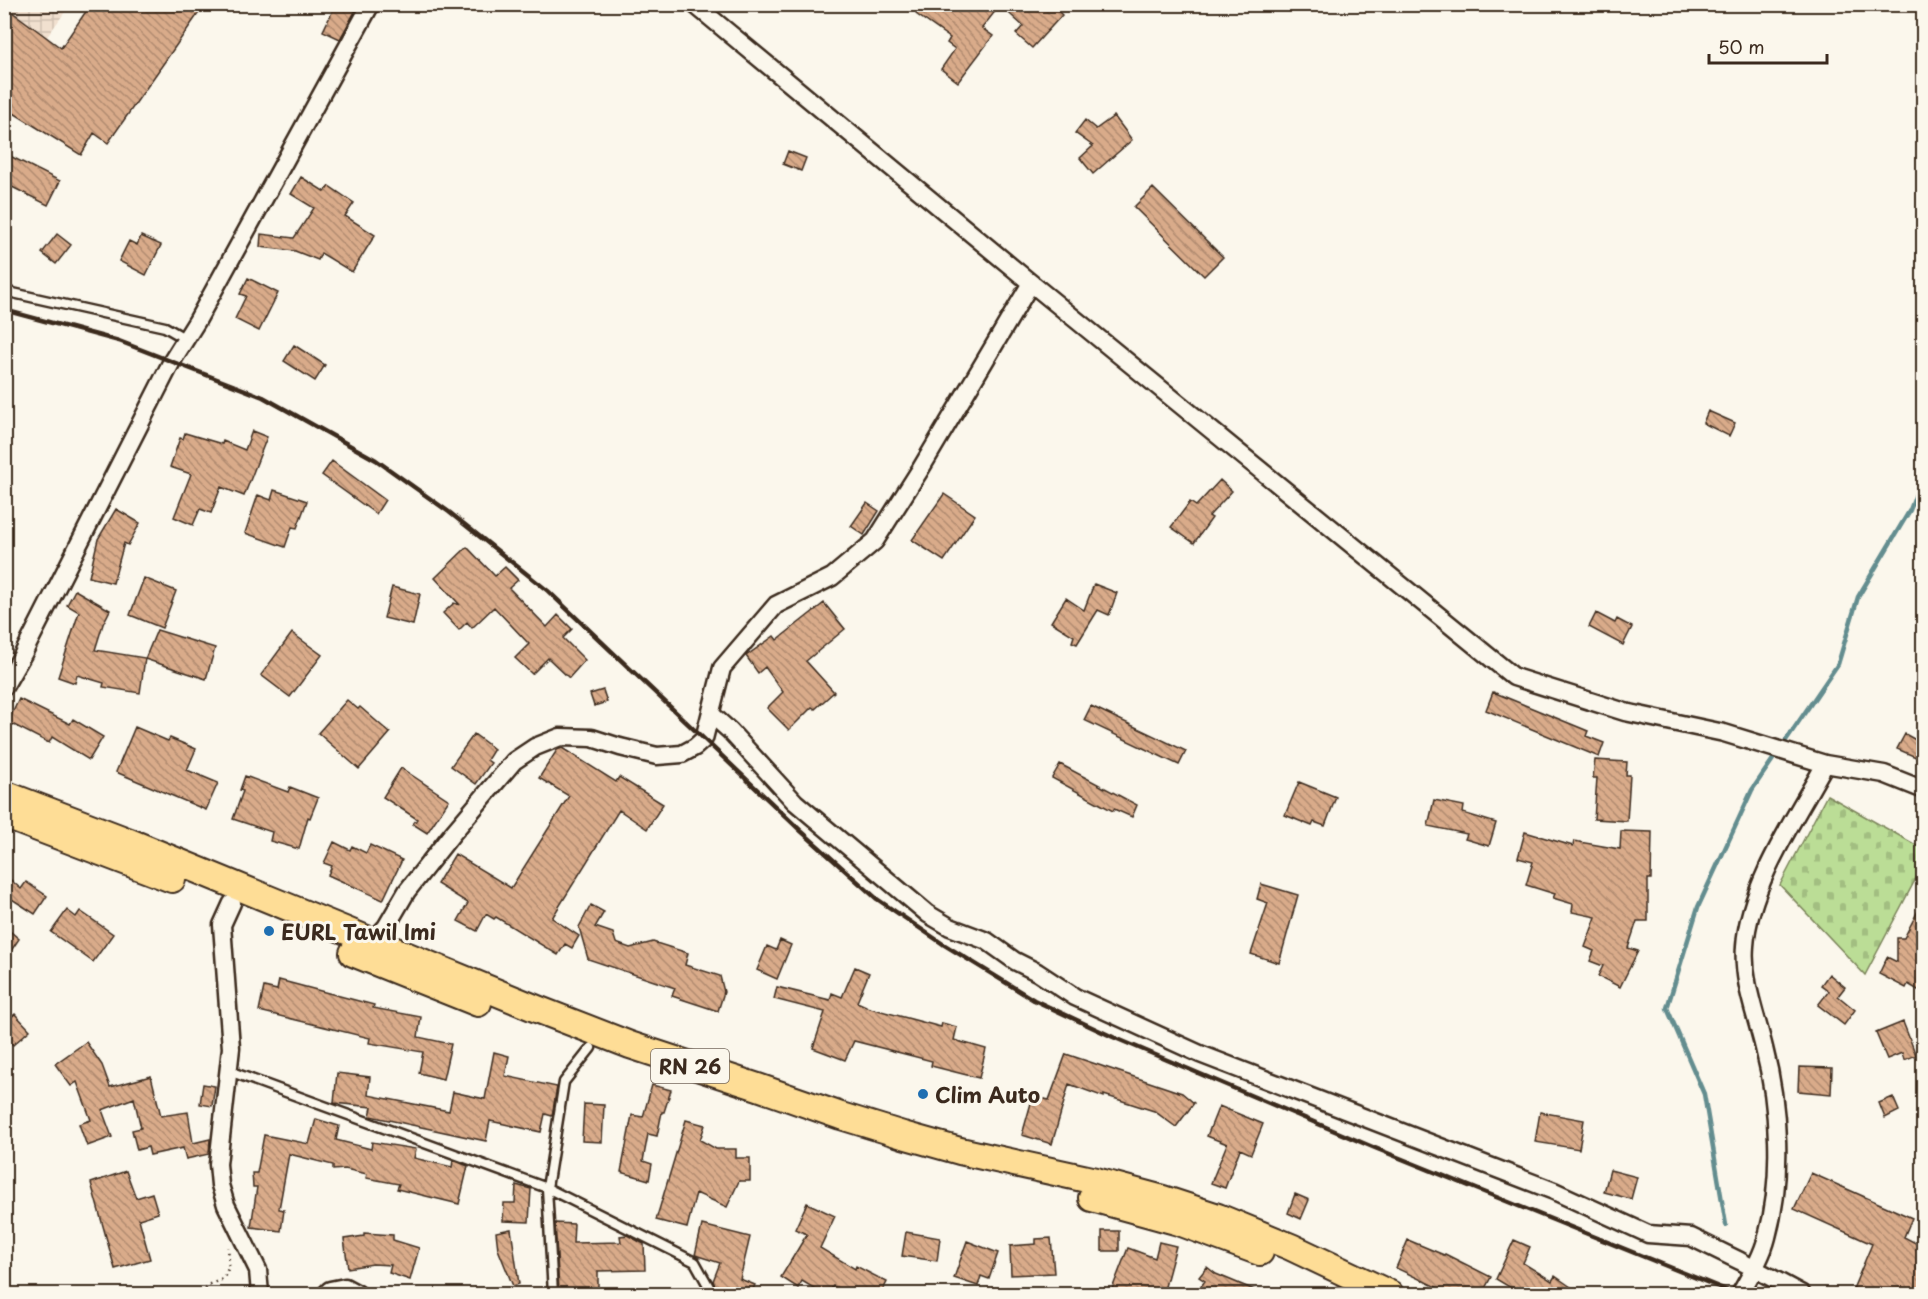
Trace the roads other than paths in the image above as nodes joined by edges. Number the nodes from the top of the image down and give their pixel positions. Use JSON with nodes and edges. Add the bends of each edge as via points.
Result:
{"nodes":[{"id":1,"x":371,"y":4,"type":"edge"},
{"id":2,"x":694,"y":4,"type":"edge"},
{"id":3,"x":1031,"y":284,"type":"junction"},
{"id":4,"x":4,"y":291,"type":"edge"},
{"id":5,"x":186,"y":339,"type":"junction"},
{"id":6,"x":4,"y":687,"type":"edge"},
{"id":7,"x":711,"y":714,"type":"junction"},
{"id":8,"x":1825,"y":764,"type":"junction"},
{"id":9,"x":1923,"y":790,"type":"edge"},
{"id":10,"x":4,"y":794,"type":"edge"},
{"id":11,"x":4,"y":815,"type":"edge"},
{"id":12,"x":232,"y":903,"type":"junction"},
{"id":13,"x":366,"y":949,"type":"junction"},
{"id":14,"x":591,"y":1048,"type":"junction"},
{"id":15,"x":229,"y":1071,"type":"junction"},
{"id":16,"x":547,"y":1188,"type":"junction"},
{"id":17,"x":1754,"y":1270,"type":"junction"},
{"id":18,"x":260,"y":1294,"type":"edge"},
{"id":19,"x":326,"y":1294,"type":"edge"},
{"id":20,"x":358,"y":1294,"type":"edge"},
{"id":21,"x":553,"y":1294,"type":"edge"},
{"id":22,"x":713,"y":1294,"type":"edge"},
{"id":23,"x":1354,"y":1294,"type":"edge"},
{"id":24,"x":1390,"y":1294,"type":"edge"},
{"id":25,"x":1740,"y":1294,"type":"edge"},
{"id":26,"x":1802,"y":1294,"type":"edge"}],
"edges":[{"from":1,"to":5,"type":"street"},
{"from":2,"to":3,"type":"street"},
{"from":3,"to":7,"type":"street","via":[[875,541],[832,577],[776,605],[722,668]]},
{"from":3,"to":8,"type":"street","via":[[1514,677],[1625,712],[1724,733]]},
{"from":4,"to":5,"type":"lane","via":[[165,327]]},
{"from":5,"to":6,"type":"street"},
{"from":7,"to":13,"type":"street","via":[[704,739],[682,754],[657,756],[592,738],[560,737],[514,761],[407,891],[386,927]]},
{"from":7,"to":17,"type":"street","via":[[795,802],[928,914],[987,941],[1075,997],[1200,1054],[1554,1191],[1648,1234],[1691,1238]]},
{"from":8,"to":9,"type":"street","via":[[1884,774]]},
{"from":8,"to":17,"type":"street","via":[[1762,879],[1750,910],[1744,945],[1744,969],[1774,1092],[1777,1137],[1767,1238]]},
{"from":10,"to":13,"type":"main road","number":"RN 26","via":[[127,841]]},
{"from":11,"to":12,"type":"main road","number":"RN 26"},
{"from":12,"to":13,"type":"main road","number":"RN 26"},
{"from":12,"to":15,"type":"street","via":[[222,925],[231,1048]]},
{"from":13,"to":14,"type":"main road","number":"RN 26"},
{"from":13,"to":24,"type":"main road","number":"RN 26","via":[[630,1045],[841,1116],[960,1151],[1131,1191],[1218,1217]]},
{"from":14,"to":16,"type":"lane","via":[[564,1082]]},
{"from":14,"to":23,"type":"main road","number":"RN 26","via":[[926,1160],[1179,1222],[1270,1256]]},
{"from":15,"to":16,"type":"lane"},
{"from":15,"to":18,"type":"street","via":[[218,1164],[220,1185],[258,1270]]},
{"from":16,"to":21,"type":"lane"},
{"from":16,"to":22,"type":"lane","via":[[694,1262]]},
{"from":17,"to":25,"type":"street"},
{"from":17,"to":26,"type":"street"},
{"from":19,"to":20,"type":"street","via":[[345,1287]]}]}
